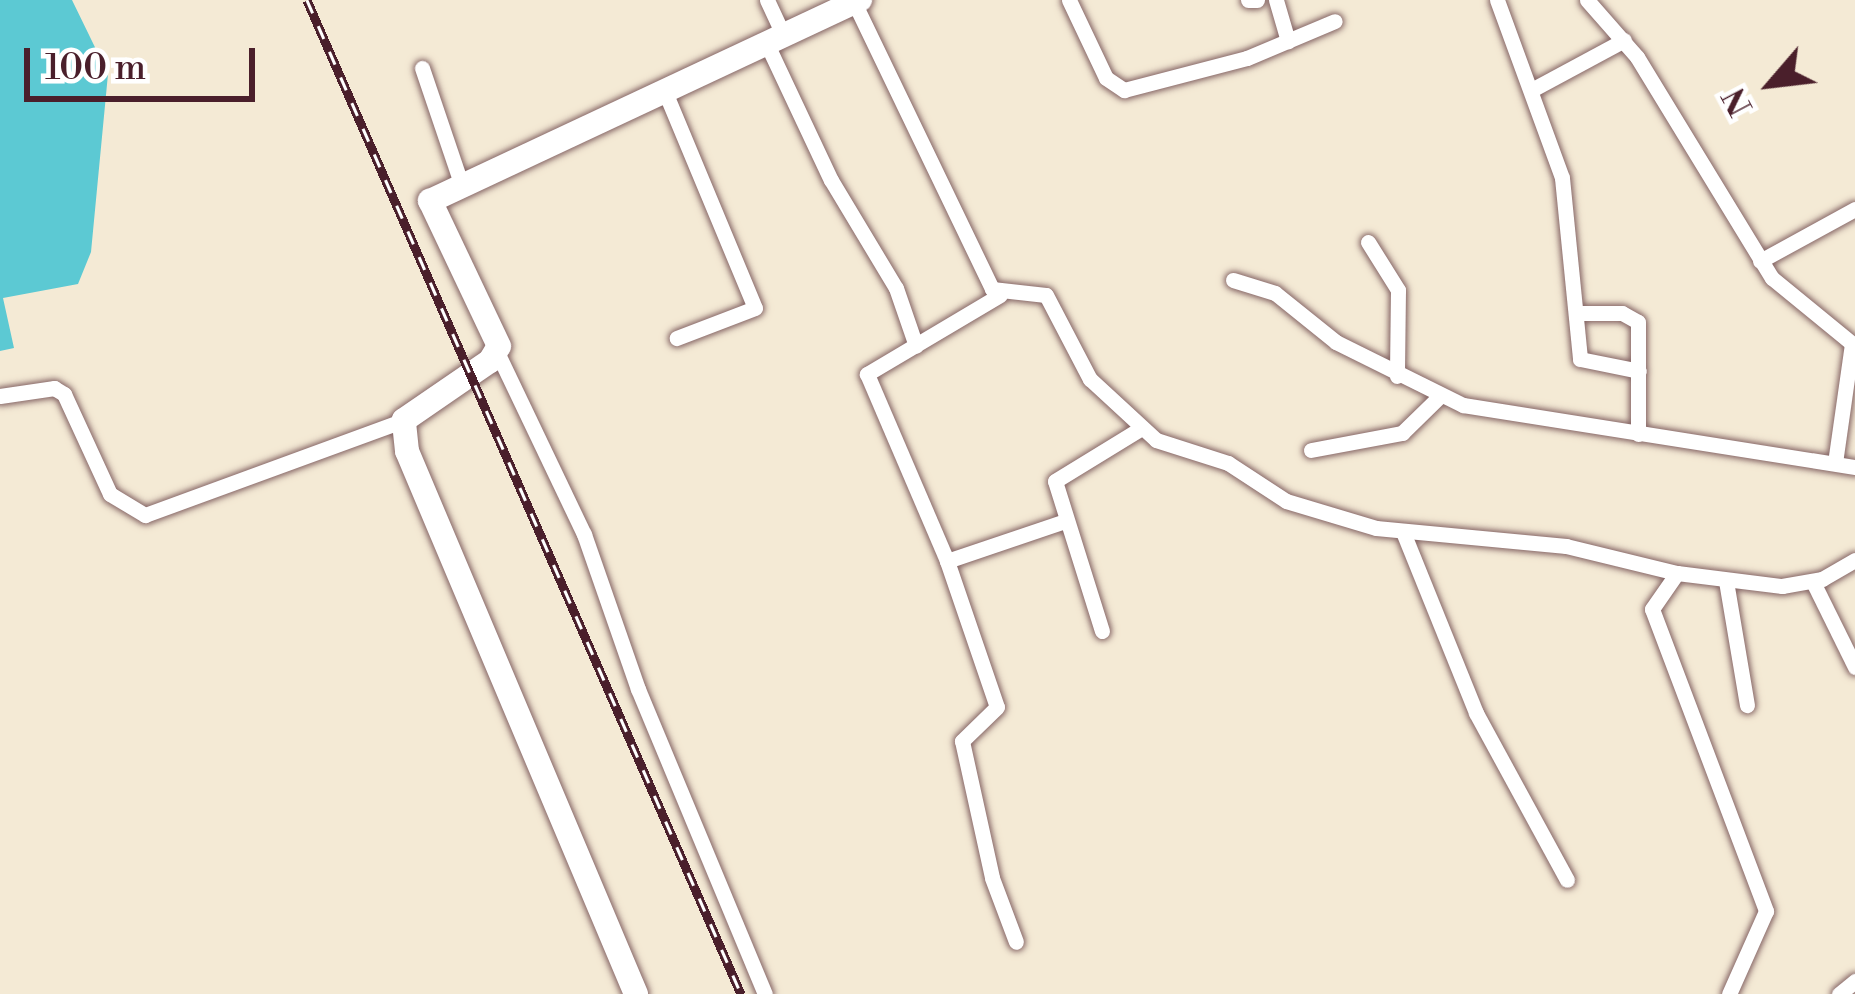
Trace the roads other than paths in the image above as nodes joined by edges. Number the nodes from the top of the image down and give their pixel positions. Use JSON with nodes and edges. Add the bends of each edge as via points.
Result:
{"nodes":[{"id":1,"x":767,"y":0,"type":"edge"},
{"id":2,"x":1070,"y":0,"type":"edge"},
{"id":3,"x":1276,"y":0,"type":"edge"},
{"id":4,"x":1497,"y":0,"type":"edge"},
{"id":5,"x":1587,"y":0,"type":"edge"},
{"id":6,"x":857,"y":1,"type":"edge"},
{"id":7,"x":1335,"y":21,"type":"dead end"},
{"id":8,"x":773,"y":36,"type":"junction"},
{"id":9,"x":1624,"y":40,"type":"junction"},
{"id":10,"x":1288,"y":41,"type":"junction"},
{"id":11,"x":422,"y":68,"type":"dead end"},
{"id":12,"x":663,"y":87,"type":"junction"},
{"id":13,"x":1535,"y":88,"type":"junction"},
{"id":14,"x":461,"y":183,"type":"junction"},
{"id":15,"x":1855,"y":209,"type":"edge"},
{"id":16,"x":1368,"y":242,"type":"dead end"},
{"id":17,"x":1760,"y":261,"type":"junction"},
{"id":18,"x":1233,"y":280,"type":"dead end"},
{"id":19,"x":1000,"y":295,"type":"junction"},
{"id":20,"x":1577,"y":313,"type":"junction"},
{"id":21,"x":677,"y":338,"type":"dead end"},
{"id":22,"x":1853,"y":345,"type":"edge"},
{"id":23,"x":916,"y":346,"type":"junction"},
{"id":24,"x":497,"y":352,"type":"junction"},
{"id":25,"x":1639,"y":371,"type":"junction"},
{"id":26,"x":1397,"y":376,"type":"junction"},
{"id":27,"x":0,"y":396,"type":"edge"},
{"id":28,"x":1439,"y":397,"type":"junction"},
{"id":29,"x":404,"y":420,"type":"junction"},
{"id":30,"x":1140,"y":429,"type":"junction"},
{"id":31,"x":1638,"y":434,"type":"junction"},
{"id":32,"x":1310,"y":450,"type":"dead end"},
{"id":33,"x":1834,"y":463,"type":"junction"},
{"id":34,"x":1855,"y":467,"type":"edge"},
{"id":35,"x":1065,"y":521,"type":"junction"},
{"id":36,"x":1403,"y":532,"type":"junction"},
{"id":37,"x":1855,"y":560,"type":"edge"},
{"id":38,"x":947,"y":561,"type":"junction"},
{"id":39,"x":1677,"y":574,"type":"junction"},
{"id":40,"x":1726,"y":581,"type":"junction"},
{"id":41,"x":1813,"y":582,"type":"junction"},
{"id":42,"x":1102,"y":631,"type":"dead end"},
{"id":43,"x":1855,"y":667,"type":"edge"},
{"id":44,"x":1747,"y":705,"type":"dead end"},
{"id":45,"x":1567,"y":880,"type":"dead end"},
{"id":46,"x":1016,"y":942,"type":"dead end"},
{"id":47,"x":1855,"y":981,"type":"edge"},
{"id":48,"x":637,"y":994,"type":"edge"},
{"id":49,"x":765,"y":994,"type":"edge"},
{"id":50,"x":1729,"y":994,"type":"edge"},
{"id":51,"x":1839,"y":994,"type":"edge"}],
"edges":[{"from":1,"to":8,"type":"street"},
{"from":2,"to":10,"type":"street","via":[[1118,89]]},
{"from":3,"to":10,"type":"street"},
{"from":4,"to":13,"type":"street"},
{"from":5,"to":9,"type":"street"},
{"from":6,"to":8,"type":"main road"},
{"from":6,"to":19,"type":"street"},
{"from":7,"to":10,"type":"street"},
{"from":8,"to":12,"type":"main road"},
{"from":8,"to":23,"type":"street","via":[[831,180],[896,288]]},
{"from":9,"to":13,"type":"street"},
{"from":9,"to":17,"type":"street"},
{"from":11,"to":14,"type":"street"},
{"from":12,"to":14,"type":"main road"},
{"from":12,"to":21,"type":"street","via":[[755,308]]},
{"from":13,"to":20,"type":"street","via":[[1570,215]]},
{"from":14,"to":24,"type":"main road","via":[[429,207],[485,312]]},
{"from":15,"to":17,"type":"street"},
{"from":16,"to":26,"type":"street","via":[[1398,290]]},
{"from":17,"to":22,"type":"street","via":[[1802,310]]},
{"from":18,"to":26,"type":"street","via":[[1275,293],[1336,342]]},
{"from":19,"to":23,"type":"street"},
{"from":19,"to":30,"type":"street","via":[[1046,295],[1084,370]]},
{"from":20,"to":25,"type":"street","via":[[1582,362]]},
{"from":20,"to":25,"type":"street","via":[[1636,318]]},
{"from":22,"to":33,"type":"street"},
{"from":23,"to":38,"type":"street","via":[[867,374]]},
{"from":24,"to":29,"type":"main road"},
{"from":24,"to":49,"type":"street","via":[[584,534],[638,689]]},
{"from":25,"to":31,"type":"street"},
{"from":26,"to":28,"type":"street"},
{"from":27,"to":29,"type":"street","via":[[54,388],[64,394],[110,494],[145,515]]},
{"from":28,"to":31,"type":"street"},
{"from":28,"to":32,"type":"street","via":[[1402,434]]},
{"from":29,"to":48,"type":"main road","via":[[412,464]]},
{"from":30,"to":35,"type":"street","via":[[1058,477]]},
{"from":30,"to":36,"type":"street","via":[[1228,463],[1286,502]]},
{"from":31,"to":33,"type":"street"},
{"from":33,"to":34,"type":"street"},
{"from":35,"to":38,"type":"street"},
{"from":35,"to":42,"type":"street"},
{"from":36,"to":39,"type":"street","via":[[1566,546]]},
{"from":36,"to":45,"type":"street","via":[[1494,750]]},
{"from":37,"to":41,"type":"street"},
{"from":38,"to":46,"type":"street","via":[[998,711],[962,738],[992,878]]},
{"from":39,"to":40,"type":"street"},
{"from":39,"to":50,"type":"street","via":[[1673,589],[1653,602],[1653,614],[1766,911]]},
{"from":40,"to":41,"type":"street"},
{"from":40,"to":44,"type":"street"},
{"from":41,"to":43,"type":"street"},
{"from":47,"to":51,"type":"street"}]}
